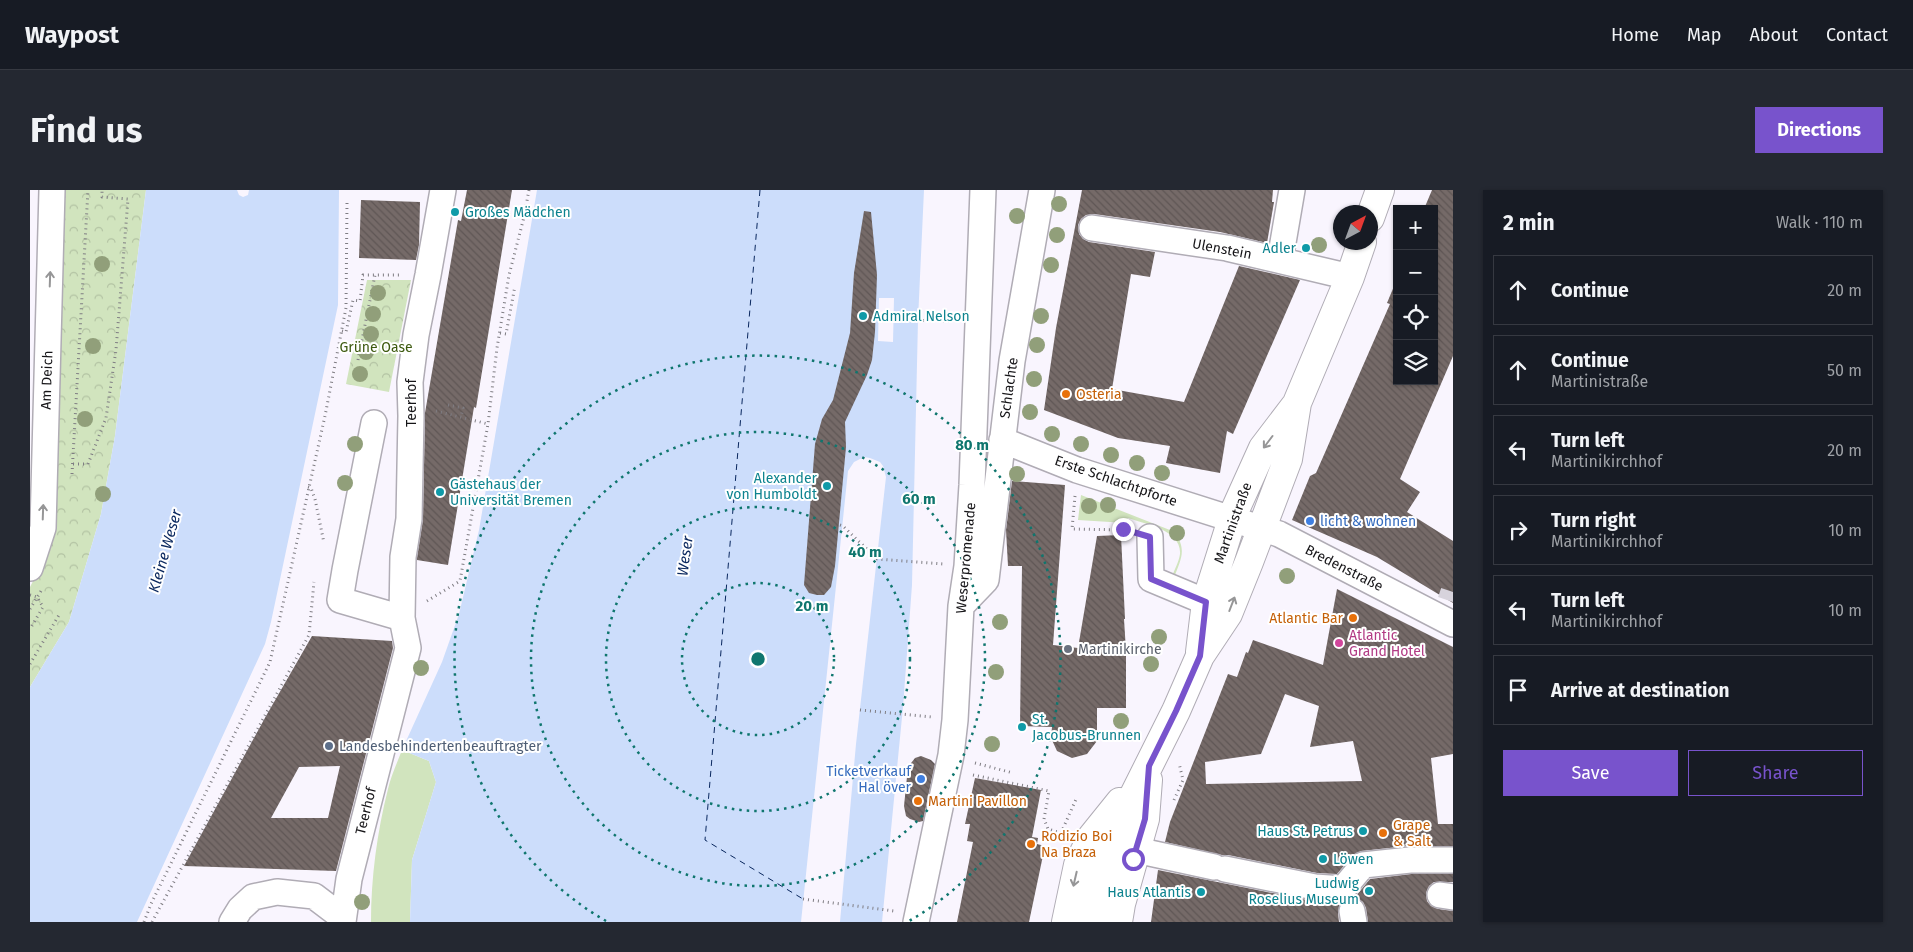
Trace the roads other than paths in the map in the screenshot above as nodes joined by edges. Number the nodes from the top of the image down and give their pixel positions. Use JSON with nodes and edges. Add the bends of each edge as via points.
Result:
{"nodes":[{"id":1,"x":52,"y":190,"type":"edge"},
{"id":2,"x":983,"y":190,"type":"edge"},
{"id":3,"x":1042,"y":190,"type":"edge"},
{"id":4,"x":1292,"y":190,"type":"edge"},
{"id":5,"x":1380,"y":190,"type":"edge"},
{"id":6,"x":441,"y":197,"type":"edge"},
{"id":7,"x":1375,"y":205,"type":"edge"},
{"id":8,"x":1092,"y":228,"type":"dead end"},
{"id":9,"x":1359,"y":250,"type":"edge"},
{"id":10,"x":1280,"y":260,"type":"junction"},
{"id":11,"x":1350,"y":277,"type":"junction"},
{"id":12,"x":39,"y":314,"type":"edge"},
{"id":13,"x":1297,"y":403,"type":"junction"},
{"id":14,"x":374,"y":423,"type":"dead end"},
{"id":15,"x":1002,"y":440,"type":"junction"},
{"id":16,"x":1232,"y":518,"type":"junction"},
{"id":17,"x":1262,"y":528,"type":"junction"},
{"id":18,"x":1150,"y":537,"type":"road end"},
{"id":19,"x":31,"y":562,"type":"edge"},
{"id":20,"x":1206,"y":602,"type":"junction"},
{"id":21,"x":961,"y":606,"type":"junction"},
{"id":22,"x":1449,"y":615,"type":"edge"},
{"id":23,"x":402,"y":618,"type":"junction"},
{"id":24,"x":1200,"y":656,"type":"junction"},
{"id":25,"x":1149,"y":766,"type":"junction"},
{"id":26,"x":1136,"y":850,"type":"junction"},
{"id":27,"x":1453,"y":860,"type":"edge"},
{"id":28,"x":1350,"y":906,"type":"edge"},
{"id":29,"x":909,"y":917,"type":"edge"},
{"id":30,"x":343,"y":920,"type":"edge"},
{"id":31,"x":232,"y":922,"type":"edge"},
{"id":32,"x":1066,"y":922,"type":"edge"},
{"id":33,"x":1093,"y":922,"type":"edge"},
{"id":34,"x":1118,"y":922,"type":"edge"}],
"edges":[{"from":12,"to":1,"type":"street","name":"Am Deich","one_way":true},
{"from":2,"to":21,"type":"street","name":"Weserpromenade","via":[[972,484]]},
{"from":3,"to":15,"type":"street","name":"Schlachte","via":[[1012,361]]},
{"from":4,"to":10,"type":"street"},
{"from":5,"to":7,"type":"main road"},
{"from":6,"to":23,"type":"street","name":"Teerhof","via":[[410,382],[409,519],[403,557]]},
{"from":8,"to":10,"type":"street","name":"Ulenstein","via":[[1227,248]]},
{"from":9,"to":11,"type":"main road","name":"Martinistraße"},
{"from":10,"to":11,"type":"street","name":"Ulenstein"},
{"from":11,"to":13,"type":"main road","name":"Martinistraße"},
{"from":19,"to":12,"type":"street","name":"Am Deich","one_way":true,"via":[[43,528]]},
{"from":13,"to":16,"type":"main road","name":"Martinistraße","one_way":true,"via":[[1263,448]]},
{"from":13,"to":17,"type":"main road","name":"Martinistraße","via":[[1288,459]]},
{"from":14,"to":23,"type":"street","via":[[340,600]]},
{"from":15,"to":16,"type":"street","name":"Erste Schlachtpforte","via":[[1077,470]]},
{"from":15,"to":21,"type":"street","name":"Schlachte","via":[[986,580]]},
{"from":16,"to":17,"type":"street","name":"Bredenstraße"},
{"from":16,"to":20,"type":"main road","name":"Martinistraße"},
{"from":17,"to":22,"type":"street","name":"Bredenstraße"},
{"from":24,"to":17,"type":"main road","name":"Martinistraße","one_way":true,"via":[[1228,614]]},
{"from":18,"to":20,"type":"street","via":[[1151,579]]},
{"from":20,"to":24,"type":"main road","name":"Martinistraße"},
{"from":21,"to":29,"type":"street","name":"Weserpromenade","via":[[951,754]]},
{"from":23,"to":30,"type":"street","name":"Teerhof","via":[[408,648],[349,879]]},
{"from":24,"to":25,"type":"main road","name":"Martinistraße"},
{"from":25,"to":26,"type":"main road","via":[[1145,819]]},
{"from":25,"to":32,"type":"main road","one_way":true,"via":[[1091,838],[1078,865]]},
{"from":25,"to":33,"type":"main road","name":"Martinistraße","via":[[1116,831]]},
{"from":26,"to":28,"type":"street","via":[[1315,887]]},
{"from":26,"to":34,"type":"main road"},
{"from":27,"to":28,"type":"street","via":[[1363,865]]},
{"from":30,"to":31,"type":"street","via":[[314,896],[277,892],[253,897]]}]}
